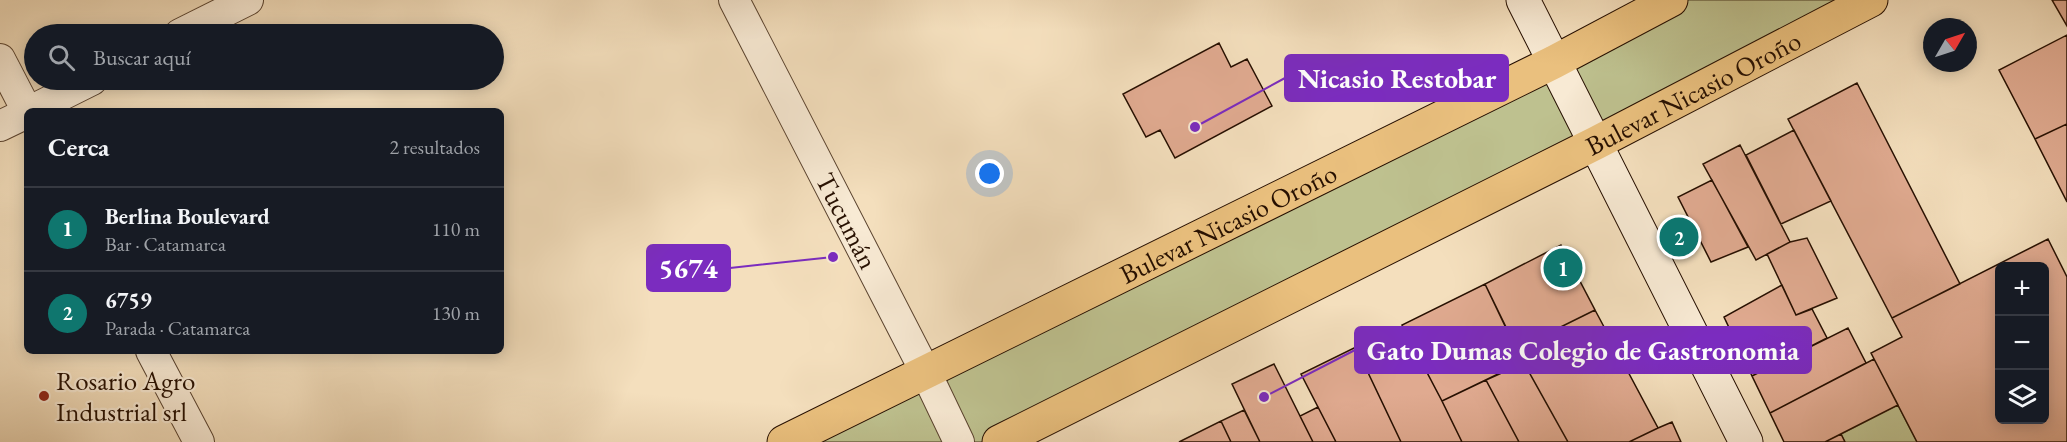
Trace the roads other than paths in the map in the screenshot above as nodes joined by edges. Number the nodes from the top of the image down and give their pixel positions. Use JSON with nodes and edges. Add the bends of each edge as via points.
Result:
{"nodes":[{"id":1,"x":248,"y":0,"type":"edge"},
{"id":2,"x":734,"y":0,"type":"edge"},
{"id":3,"x":1522,"y":0,"type":"edge"},
{"id":4,"x":1671,"y":0,"type":"edge"},
{"id":5,"x":1871,"y":0,"type":"edge"},
{"id":6,"x":200,"y":24,"type":"edge"},
{"id":7,"x":0,"y":59,"type":"edge"},
{"id":8,"x":1554,"y":62,"type":"junction"},
{"id":9,"x":72,"y":90,"type":"edge"},
{"id":10,"x":26,"y":108,"type":"edge"},
{"id":11,"x":36,"y":108,"type":"edge"},
{"id":12,"x":24,"y":114,"type":"edge"},
{"id":13,"x":0,"y":126,"type":"edge"},
{"id":14,"x":1596,"y":143,"type":"junction"},
{"id":15,"x":154,"y":354,"type":"edge"},
{"id":16,"x":926,"y":372,"type":"junction"},
{"id":17,"x":199,"y":442,"type":"edge"},
{"id":18,"x":784,"y":442,"type":"edge"},
{"id":19,"x":959,"y":442,"type":"edge"},
{"id":20,"x":999,"y":442,"type":"edge"},
{"id":21,"x":1746,"y":442,"type":"edge"}],
"edges":[{"from":1,"to":6,"type":"street"},
{"from":2,"to":16,"type":"street","name":"Tucumán"},
{"from":3,"to":8,"type":"main road"},
{"from":4,"to":8,"type":"main road","name":"Bulevar Nicasio Oroño"},
{"from":5,"to":14,"type":"main road","name":"Bulevar Nicasio Oroño"},
{"from":7,"to":10,"type":"street"},
{"from":8,"to":14,"type":"main road"},
{"from":8,"to":16,"type":"main road","name":"Bulevar Nicasio Oroño"},
{"from":9,"to":11,"type":"street"},
{"from":12,"to":13,"type":"street"},
{"from":14,"to":20,"type":"main road","name":"Bulevar Nicasio Oroño"},
{"from":14,"to":21,"type":"main road"},
{"from":15,"to":17,"type":"street"},
{"from":16,"to":18,"type":"main road","name":"Bulevar Nicasio Oroño"},
{"from":16,"to":19,"type":"street","name":"Tucumán"}]}
